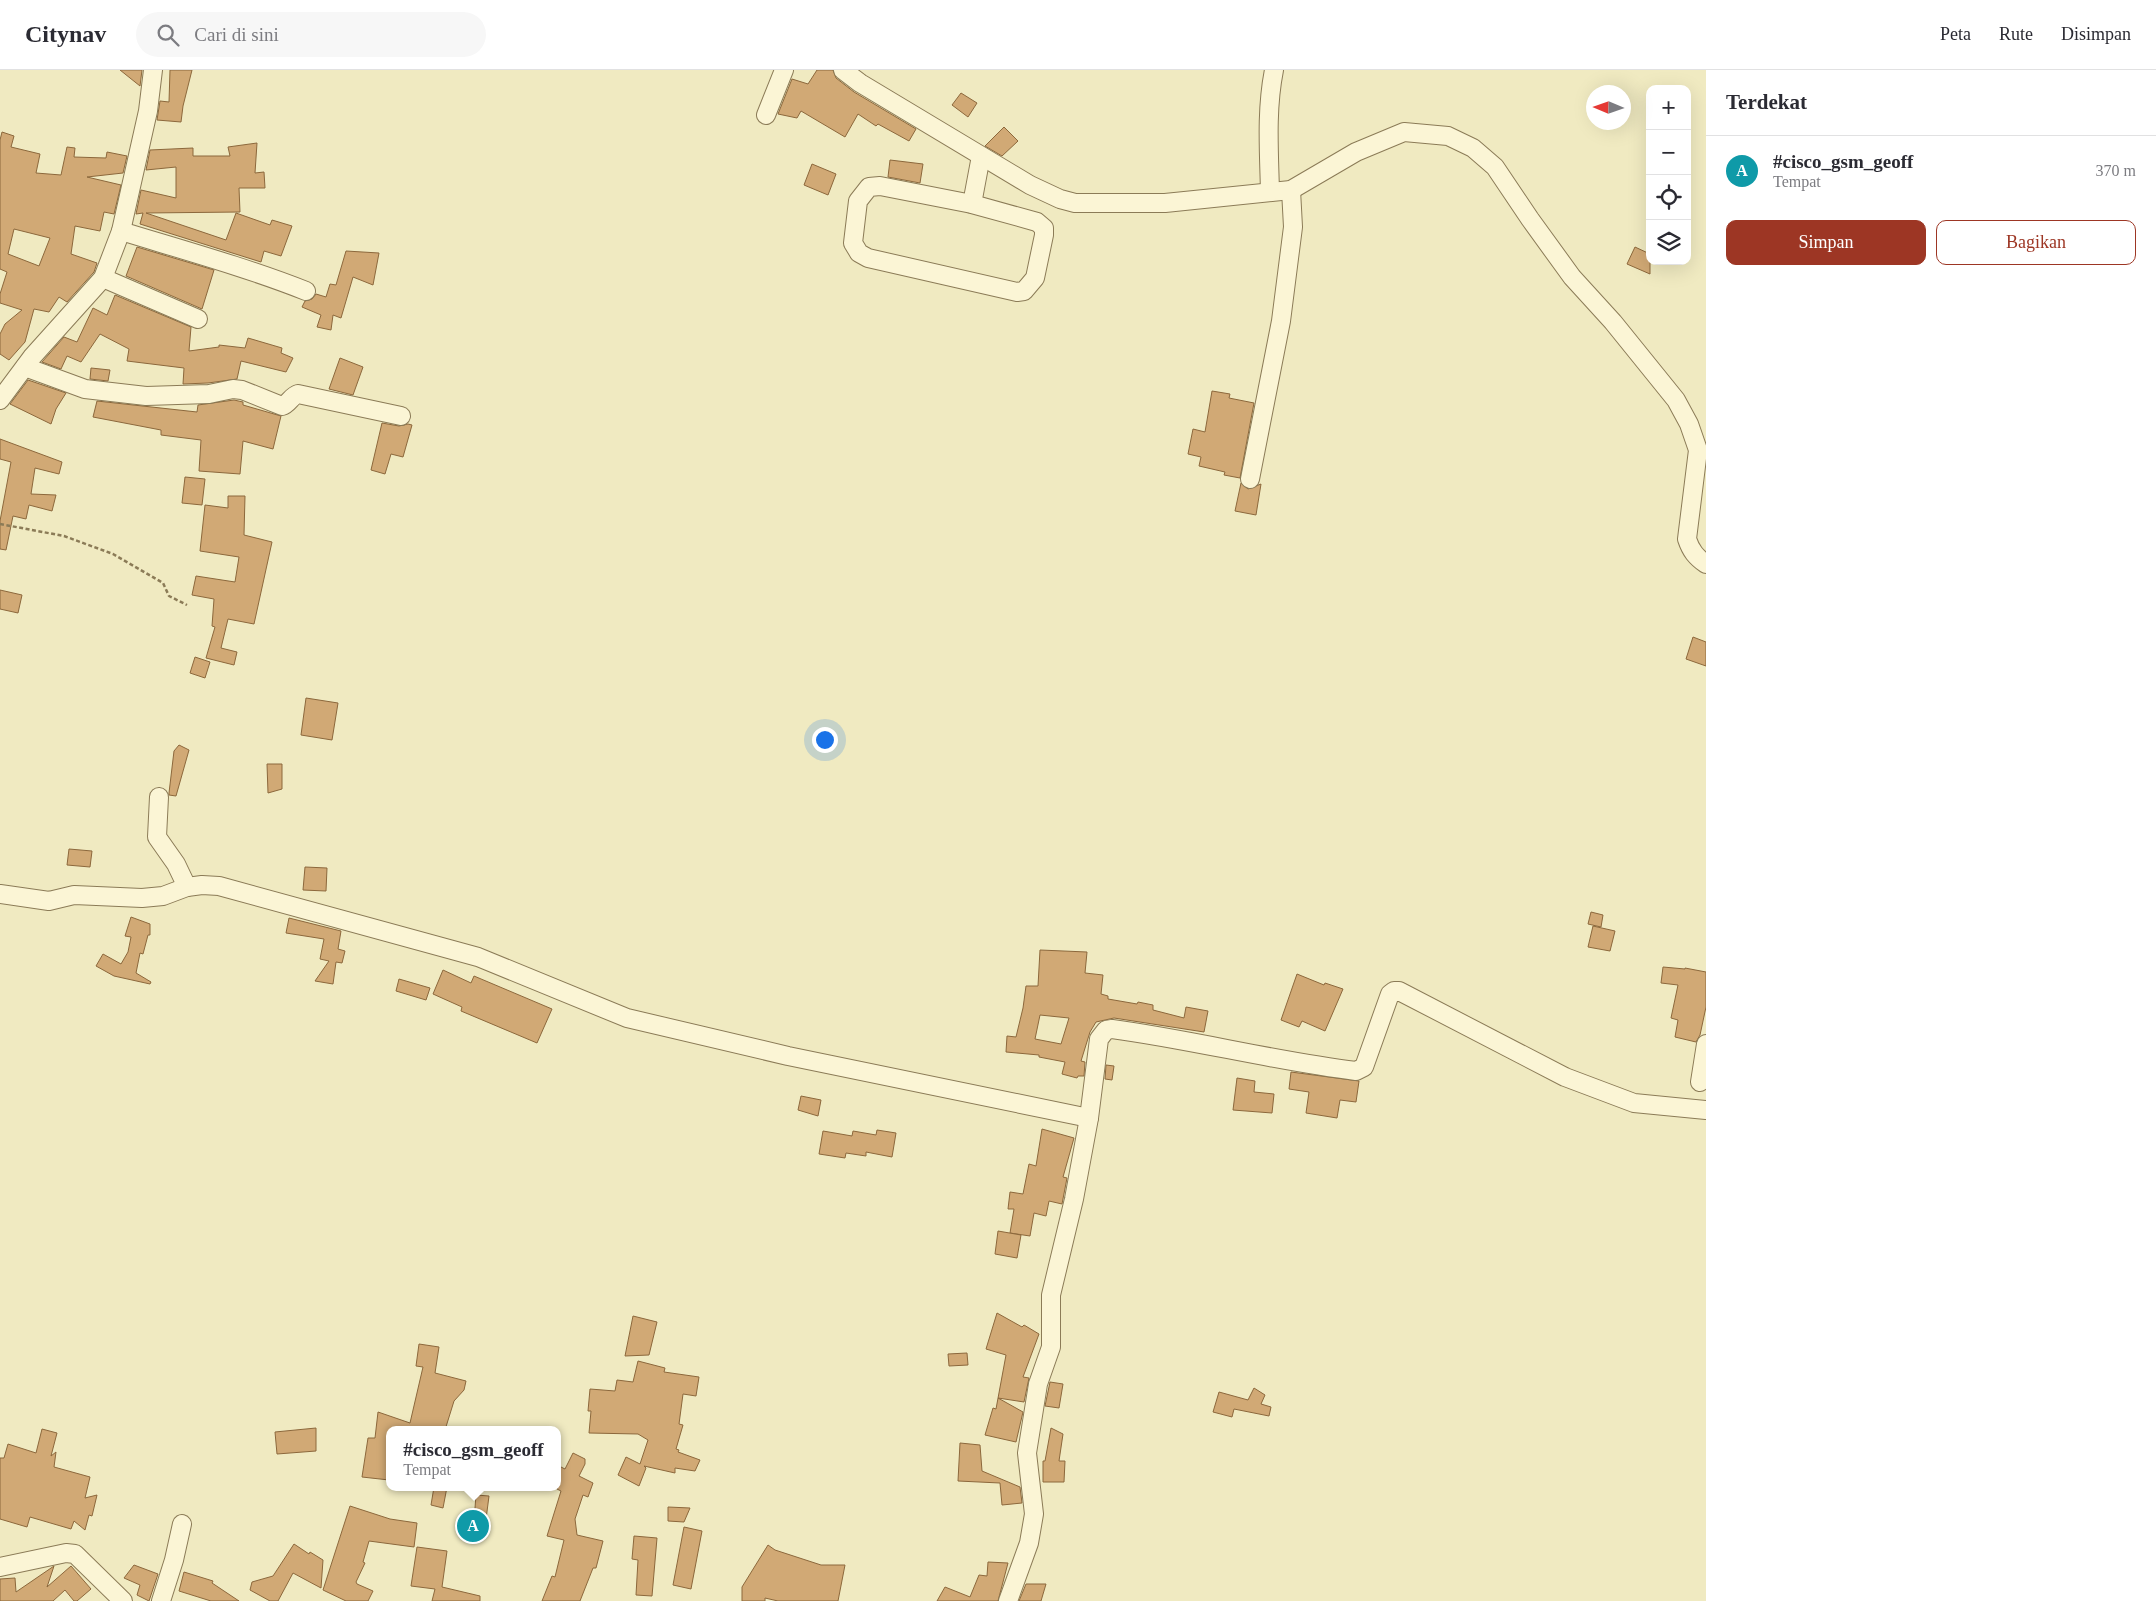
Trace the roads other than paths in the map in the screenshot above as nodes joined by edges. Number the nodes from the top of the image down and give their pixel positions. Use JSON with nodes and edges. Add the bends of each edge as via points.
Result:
{"nodes":[{"id":1,"x":153,"y":70,"type":"edge"},
{"id":2,"x":784,"y":70,"type":"edge"},
{"id":3,"x":843,"y":70,"type":"edge"},
{"id":4,"x":1274,"y":70,"type":"edge"},
{"id":5,"x":766,"y":116,"type":"dead end"},
{"id":6,"x":981,"y":156,"type":"junction"},
{"id":7,"x":1291,"y":190,"type":"junction"},
{"id":8,"x":1270,"y":192,"type":"junction"},
{"id":9,"x":972,"y":204,"type":"junction"},
{"id":10,"x":121,"y":231,"type":"junction"},
{"id":11,"x":103,"y":278,"type":"junction"},
{"id":12,"x":306,"y":291,"type":"dead end"},
{"id":13,"x":198,"y":319,"type":"dead end"},
{"id":14,"x":25,"y":367,"type":"junction"},
{"id":15,"x":0,"y":400,"type":"edge"},
{"id":16,"x":401,"y":416,"type":"dead end"},
{"id":17,"x":1250,"y":479,"type":"dead end"},
{"id":18,"x":1706,"y":564,"type":"edge"},
{"id":19,"x":159,"y":797,"type":"dead end"},
{"id":20,"x":187,"y":887,"type":"junction"},
{"id":21,"x":0,"y":894,"type":"edge"},
{"id":22,"x":1706,"y":1044,"type":"edge"},
{"id":23,"x":1700,"y":1082,"type":"dead end"},
{"id":24,"x":1706,"y":1110,"type":"edge"},
{"id":25,"x":1089,"y":1118,"type":"junction"},
{"id":26,"x":182,"y":1524,"type":"dead end"},
{"id":27,"x":0,"y":1567,"type":"edge"},
{"id":28,"x":123,"y":1601,"type":"edge"},
{"id":29,"x":160,"y":1601,"type":"edge"},
{"id":30,"x":1008,"y":1601,"type":"edge"}],
"edges":[{"from":1,"to":10,"type":"street","via":[[148,111]]},
{"from":2,"to":5,"type":"street"},
{"from":3,"to":6,"type":"street"},
{"from":4,"to":8,"type":"street","via":[[1269,116]]},
{"from":6,"to":8,"type":"street","via":[[1030,186],[1075,203],[1165,203]]},
{"from":6,"to":9,"type":"street"},
{"from":7,"to":8,"type":"street"},
{"from":7,"to":17,"type":"street","via":[[1293,228],[1281,321]]},
{"from":7,"to":18,"type":"street","via":[[1356,152],[1404,132],[1448,136],[1473,148],[1495,167],[1572,276],[1614,322],[1676,400],[1689,424],[1698,450],[1687,539],[1690,549]]},
{"from":9,"to":9,"type":"street","via":[[880,186],[869,187],[858,201],[853,243],[859,253],[868,258],[1024,291],[1036,278],[1044,228],[1037,222]]},
{"from":10,"to":11,"type":"street"},
{"from":10,"to":12,"type":"street","via":[[257,272]]},
{"from":11,"to":13,"type":"street"},
{"from":11,"to":14,"type":"street"},
{"from":14,"to":15,"type":"street"},
{"from":14,"to":16,"type":"street","via":[[84,389],[121,394],[146,396],[242,390],[282,406],[298,394]]},
{"from":19,"to":20,"type":"street","via":[[157,837]]},
{"from":20,"to":21,"type":"street","via":[[163,896],[142,898],[74,895],[49,901]]},
{"from":20,"to":25,"type":"street","via":[[219,886],[478,957],[627,1018],[788,1056]]},
{"from":22,"to":23,"type":"street"},
{"from":24,"to":25,"type":"street","via":[[1634,1103],[1565,1077],[1394,991],[1390,994],[1364,1067],[1356,1071],[1276,1060],[1155,1035],[1106,1030],[1100,1039]]},
{"from":25,"to":30,"type":"street","via":[[1052,1295],[1051,1348],[1038,1384],[1027,1453],[1034,1514],[1029,1543]]},
{"from":26,"to":29,"type":"street"},
{"from":27,"to":28,"type":"street","via":[[66,1553],[75,1554]]}]}
